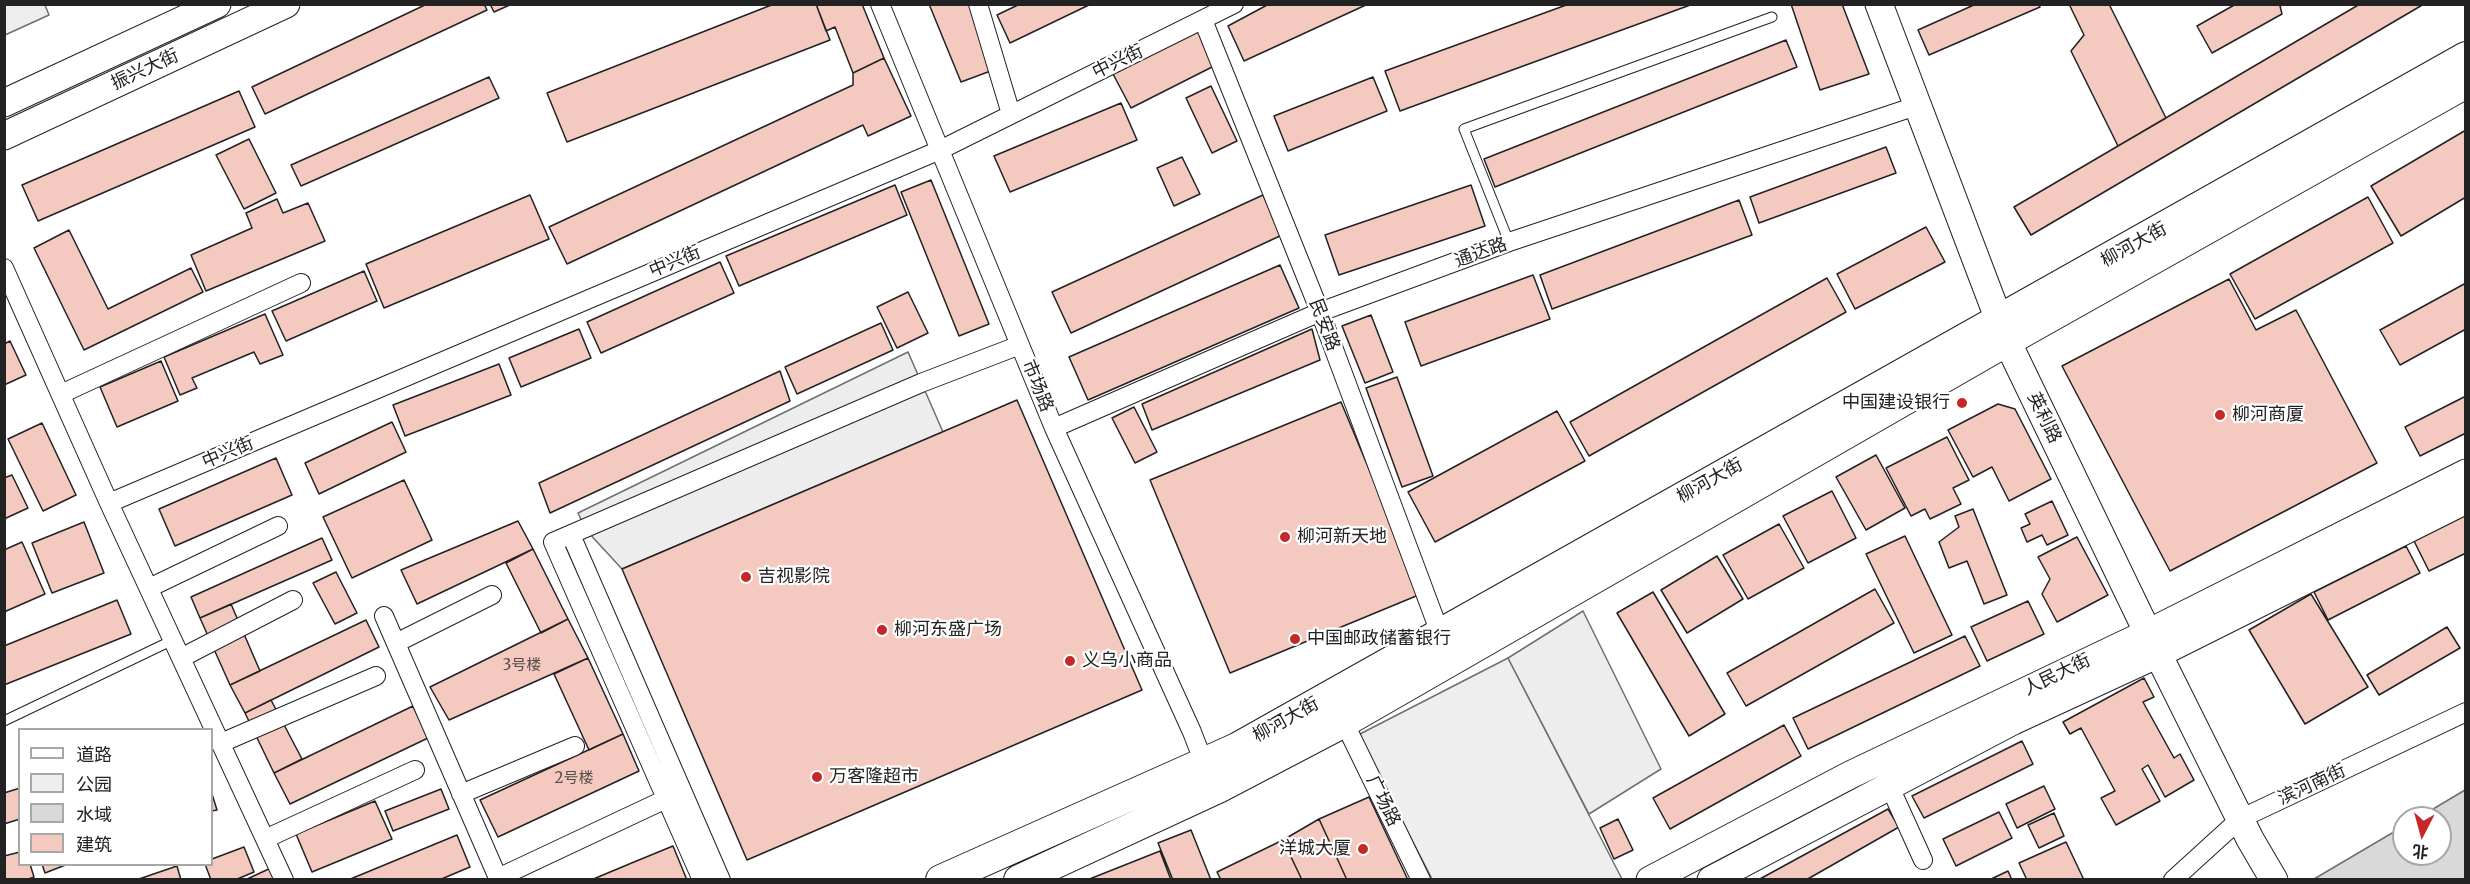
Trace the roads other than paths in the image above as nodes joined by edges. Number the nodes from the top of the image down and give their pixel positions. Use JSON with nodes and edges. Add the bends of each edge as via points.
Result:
{"nodes":[{"id":1,"x":217,"y":4,"type":"edge"},
{"id":2,"x":286,"y":4,"type":"edge"},
{"id":3,"x":880,"y":4,"type":"edge"},
{"id":4,"x":978,"y":4,"type":"edge"},
{"id":5,"x":1234,"y":4,"type":"edge"},
{"id":6,"x":1880,"y":4,"type":"edge"},
{"id":7,"x":1772,"y":17,"type":"dead end"},
{"id":8,"x":1203,"y":20,"type":"junction"},
{"id":9,"x":2466,"y":57,"type":"edge"},
{"id":10,"x":2466,"y":83,"type":"edge"},
{"id":11,"x":4,"y":103,"type":"edge"},
{"id":12,"x":1919,"y":105,"type":"junction"},
{"id":13,"x":1011,"y":114,"type":"junction"},
{"id":14,"x":4,"y":136,"type":"edge"},
{"id":15,"x":940,"y":150,"type":"junction"},
{"id":16,"x":1509,"y":242,"type":"junction"},
{"id":17,"x":4,"y":268,"type":"edge"},
{"id":18,"x":301,"y":283,"type":"dead end"},
{"id":19,"x":1320,"y":312,"type":"junction"},
{"id":20,"x":2002,"y":331,"type":"junction"},
{"id":21,"x":1020,"y":345,"type":"junction"},
{"id":22,"x":61,"y":394,"type":"junction"},
{"id":23,"x":1054,"y":428,"type":"junction"},
{"id":24,"x":2466,"y":473,"type":"edge"},
{"id":25,"x":2466,"y":500,"type":"edge"},
{"id":26,"x":110,"y":504,"type":"junction"},
{"id":27,"x":278,"y":526,"type":"dead end"},
{"id":28,"x":571,"y":535,"type":"junction"},
{"id":29,"x":149,"y":588,"type":"junction"},
{"id":30,"x":492,"y":595,"type":"dead end"},
{"id":31,"x":293,"y":600,"type":"dead end"},
{"id":32,"x":384,"y":616,"type":"dead end"},
{"id":33,"x":1440,"y":633,"type":"junction"},
{"id":34,"x":173,"y":640,"type":"junction"},
{"id":35,"x":396,"y":643,"type":"junction"},
{"id":36,"x":2152,"y":644,"type":"junction"},
{"id":37,"x":181,"y":658,"type":"junction"},
{"id":38,"x":376,"y":676,"type":"dead end"},
{"id":39,"x":2466,"y":712,"type":"edge"},
{"id":40,"x":4,"y":721,"type":"edge"},
{"id":41,"x":1344,"y":722,"type":"junction"},
{"id":42,"x":221,"y":742,"type":"junction"},
{"id":43,"x":575,"y":746,"type":"dead end"},
{"id":44,"x":1204,"y":763,"type":"junction"},
{"id":45,"x":415,"y":770,"type":"dead end"},
{"id":46,"x":1888,"y":785,"type":"junction"},
{"id":47,"x":461,"y":794,"type":"junction"},
{"id":48,"x":666,"y":799,"type":"junction"},
{"id":49,"x":2245,"y":829,"type":"junction"},
{"id":50,"x":265,"y":838,"type":"junction"},
{"id":51,"x":1725,"y":841,"type":"junction"},
{"id":52,"x":1923,"y":860,"type":"dead end"},
{"id":53,"x":1738,"y":873,"type":"edge"},
{"id":54,"x":284,"y":879,"type":"edge"},
{"id":55,"x":702,"y":879,"type":"edge"},
{"id":56,"x":721,"y":879,"type":"edge"},
{"id":57,"x":941,"y":879,"type":"edge"},
{"id":58,"x":1019,"y":879,"type":"edge"},
{"id":59,"x":1421,"y":879,"type":"edge"},
{"id":60,"x":1650,"y":879,"type":"edge"},
{"id":61,"x":1711,"y":879,"type":"edge"},
{"id":62,"x":2172,"y":879,"type":"edge"},
{"id":63,"x":2274,"y":879,"type":"edge"}],
"edges":[{"from":1,"to":11,"type":"street","name":"振兴大街"},
{"from":2,"to":14,"type":"street","name":"振兴大街"},
{"from":3,"to":15,"type":"street","name":"市场路"},
{"from":4,"to":13,"type":"street"},
{"from":5,"to":8,"type":"street","name":"中兴街"},
{"from":6,"to":12,"type":"street","name":"英利路"},
{"from":7,"to":16,"type":"lane","via":[[1464,129]]},
{"from":8,"to":13,"type":"street","name":"中兴街"},
{"from":8,"to":19,"type":"street","name":"民安路"},
{"from":9,"to":20,"type":"main road","name":"柳河大街"},
{"from":10,"to":20,"type":"main road","name":"柳河大街"},
{"from":12,"to":16,"type":"street","name":"通达路"},
{"from":12,"to":20,"type":"street","name":"英利路"},
{"from":13,"to":15,"type":"street","name":"中兴街"},
{"from":15,"to":21,"type":"street","name":"市场路"},
{"from":15,"to":26,"type":"street","name":"中兴街"},
{"from":16,"to":19,"type":"street","name":"通达路"},
{"from":17,"to":22,"type":"street"},
{"from":18,"to":22,"type":"street"},
{"from":19,"to":23,"type":"street","name":"通达路"},
{"from":19,"to":33,"type":"street","name":"民安路"},
{"from":20,"to":33,"type":"main road","name":"柳河大街"},
{"from":20,"to":36,"type":"street","name":"英利路"},
{"from":20,"to":41,"type":"main road","name":"柳河大街"},
{"from":21,"to":23,"type":"street","name":"市场路"},
{"from":21,"to":28,"type":"street","via":[[921,383]]},
{"from":22,"to":26,"type":"street"},
{"from":23,"to":44,"type":"street","name":"市场路"},
{"from":24,"to":36,"type":"street","name":"人民大街"},
{"from":25,"to":36,"type":"street","name":"人民大街"},
{"from":26,"to":29,"type":"street"},
{"from":27,"to":29,"type":"street"},
{"from":28,"to":48,"type":"street","via":[[553,542]]},
{"from":28,"to":56,"type":"street"},
{"from":29,"to":34,"type":"street"},
{"from":30,"to":35,"type":"street"},
{"from":31,"to":37,"type":"street"},
{"from":32,"to":35,"type":"street"},
{"from":33,"to":44,"type":"main road","name":"柳河大街"},
{"from":34,"to":37,"type":"street"},
{"from":34,"to":40,"type":"lane"},
{"from":35,"to":47,"type":"street"},
{"from":36,"to":46,"type":"street","name":"人民大街"},
{"from":36,"to":49,"type":"street","name":"英利路"},
{"from":36,"to":51,"type":"street","name":"人民大街","via":[[1850,775]]},
{"from":37,"to":42,"type":"street"},
{"from":38,"to":42,"type":"street"},
{"from":39,"to":49,"type":"street","name":"滨河南街"},
{"from":41,"to":58,"type":"main road","name":"柳河大街","via":[[1187,803]]},
{"from":41,"to":59,"type":"street","name":"广场路"},
{"from":42,"to":50,"type":"street"},
{"from":43,"to":47,"type":"street"},
{"from":44,"to":57,"type":"main road","name":"柳河大街"},
{"from":45,"to":50,"type":"street"},
{"from":46,"to":52,"type":"street"},
{"from":46,"to":53,"type":"street","name":"人民大街"},
{"from":47,"to":48,"type":"street","via":[[498,878]]},
{"from":48,"to":55,"type":"street"},
{"from":49,"to":62,"type":"street","name":"滨河南街"},
{"from":49,"to":63,"type":"street","name":"英利路"},
{"from":50,"to":54,"type":"street"},
{"from":51,"to":53,"type":"street"},
{"from":51,"to":60,"type":"street","name":"人民大街"},
{"from":53,"to":61,"type":"street","name":"人民大街"}]}
